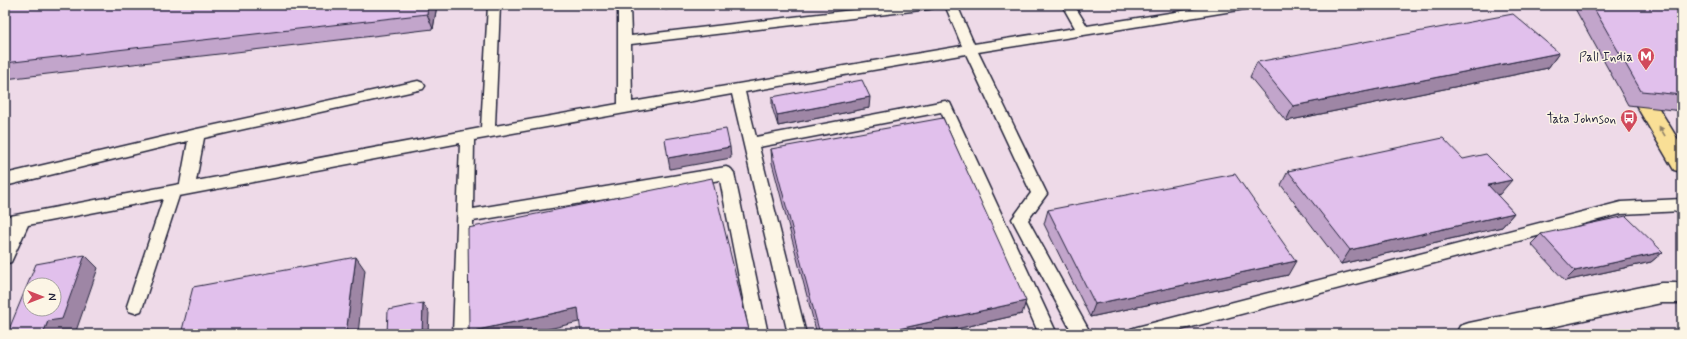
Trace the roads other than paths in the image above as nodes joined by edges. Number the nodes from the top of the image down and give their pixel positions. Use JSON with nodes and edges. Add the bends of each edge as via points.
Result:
{"nodes":[{"id":1,"x":494,"y":5,"type":"edge"},
{"id":2,"x":624,"y":5,"type":"edge"},
{"id":3,"x":929,"y":5,"type":"edge"},
{"id":4,"x":951,"y":5,"type":"edge"},
{"id":5,"x":1068,"y":5,"type":"edge"},
{"id":6,"x":1245,"y":5,"type":"edge"},
{"id":7,"x":1084,"y":32,"type":"junction"},
{"id":8,"x":624,"y":41,"type":"junction"},
{"id":9,"x":970,"y":49,"type":"junction"},
{"id":10,"x":1622,"y":65,"type":"edge"},
{"id":11,"x":418,"y":86,"type":"dead end"},
{"id":12,"x":737,"y":88,"type":"junction"},
{"id":13,"x":625,"y":108,"type":"junction"},
{"id":14,"x":488,"y":132,"type":"junction"},
{"id":15,"x":196,"y":134,"type":"junction"},
{"id":16,"x":467,"y":136,"type":"junction"},
{"id":17,"x":751,"y":143,"type":"junction"},
{"id":18,"x":1682,"y":164,"type":"edge"},
{"id":19,"x":5,"y":180,"type":"edge"},
{"id":20,"x":180,"y":190,"type":"junction"},
{"id":21,"x":1682,"y":205,"type":"edge"},
{"id":22,"x":465,"y":216,"type":"junction"},
{"id":23,"x":22,"y":220,"type":"junction"},
{"id":24,"x":5,"y":223,"type":"edge"},
{"id":25,"x":5,"y":257,"type":"edge"},
{"id":26,"x":1682,"y":293,"type":"edge"},
{"id":27,"x":135,"y":306,"type":"dead end"},
{"id":28,"x":462,"y":334,"type":"edge"},
{"id":29,"x":759,"y":334,"type":"edge"},
{"id":30,"x":797,"y":334,"type":"edge"},
{"id":31,"x":1048,"y":334,"type":"edge"},
{"id":32,"x":1082,"y":334,"type":"edge"},
{"id":33,"x":1137,"y":334,"type":"edge"},
{"id":34,"x":1468,"y":334,"type":"edge"}],
"edges":[{"from":1,"to":14,"type":"lane"},
{"from":2,"to":8,"type":"lane"},
{"from":3,"to":8,"type":"lane"},
{"from":4,"to":9,"type":"lane"},
{"from":5,"to":7,"type":"lane"},
{"from":6,"to":7,"type":"lane"},
{"from":7,"to":9,"type":"lane"},
{"from":8,"to":13,"type":"lane"},
{"from":9,"to":12,"type":"lane"},
{"from":9,"to":32,"type":"lane","via":[[1039,194],[1020,219]]},
{"from":18,"to":10,"type":"main road","one_way":true},
{"from":11,"to":15,"type":"lane"},
{"from":12,"to":13,"type":"lane"},
{"from":12,"to":17,"type":"lane"},
{"from":13,"to":14,"type":"lane"},
{"from":14,"to":16,"type":"lane"},
{"from":15,"to":19,"type":"lane"},
{"from":15,"to":20,"type":"lane"},
{"from":16,"to":20,"type":"lane"},
{"from":16,"to":22,"type":"lane"},
{"from":17,"to":30,"type":"lane"},
{"from":17,"to":31,"type":"lane","via":[[945,106]]},
{"from":20,"to":23,"type":"lane"},
{"from":20,"to":27,"type":"lane"},
{"from":21,"to":33,"type":"lane","via":[[1621,208]]},
{"from":22,"to":28,"type":"lane"},
{"from":22,"to":29,"type":"lane","via":[[726,173]]},
{"from":23,"to":24,"type":"lane"},
{"from":23,"to":25,"type":"lane"},
{"from":26,"to":34,"type":"street","via":[[1661,294]]}]}
